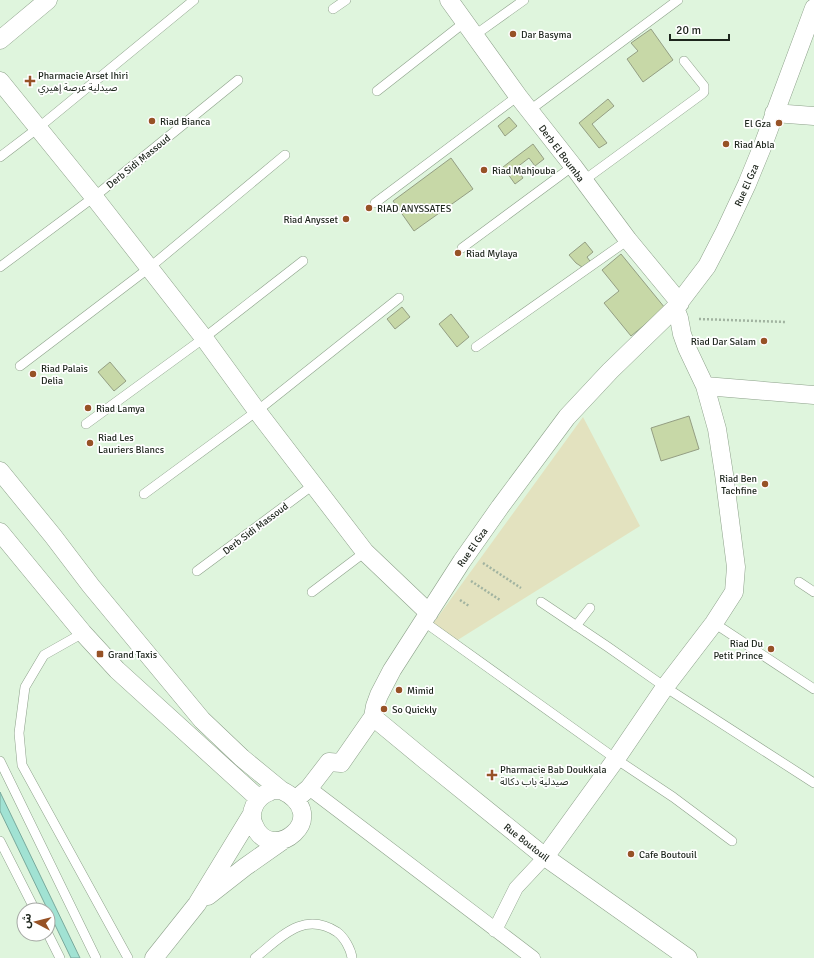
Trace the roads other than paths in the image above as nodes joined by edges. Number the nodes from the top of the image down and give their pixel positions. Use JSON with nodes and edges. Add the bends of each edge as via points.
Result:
{"nodes":[{"id":1,"x":48,"y":0,"type":"edge"},
{"id":2,"x":194,"y":0,"type":"edge"},
{"id":3,"x":346,"y":0,"type":"edge"},
{"id":4,"x":449,"y":0,"type":"edge"},
{"id":5,"x":524,"y":0,"type":"edge"},
{"id":6,"x":678,"y":0,"type":"edge"},
{"id":7,"x":810,"y":7,"type":"edge"},
{"id":8,"x":333,"y":9,"type":"dead end"},
{"id":9,"x":470,"y":28,"type":"junction"},
{"id":10,"x":0,"y":40,"type":"edge"},
{"id":11,"x":684,"y":62,"type":"dead end"},
{"id":12,"x":238,"y":80,"type":"dead end"},
{"id":13,"x":0,"y":81,"type":"edge"},
{"id":14,"x":376,"y":91,"type":"dead end"},
{"id":15,"x":518,"y":96,"type":"junction"},
{"id":16,"x":530,"y":110,"type":"junction"},
{"id":17,"x":774,"y":113,"type":"junction"},
{"id":18,"x":814,"y":116,"type":"edge"},
{"id":19,"x":38,"y":128,"type":"junction"},
{"id":20,"x":285,"y":155,"type":"dead end"},
{"id":21,"x":0,"y":157,"type":"edge"},
{"id":22,"x":573,"y":166,"type":"junction"},
{"id":23,"x":583,"y":181,"type":"junction"},
{"id":24,"x":94,"y":197,"type":"junction"},
{"id":25,"x":375,"y":203,"type":"dead end"},
{"id":26,"x":628,"y":240,"type":"junction"},
{"id":27,"x":462,"y":248,"type":"dead end"},
{"id":28,"x":303,"y":260,"type":"dead end"},
{"id":29,"x":0,"y":268,"type":"edge"},
{"id":30,"x":149,"y":268,"type":"junction"},
{"id":31,"x":400,"y":298,"type":"dead end"},
{"id":32,"x":678,"y":310,"type":"junction"},
{"id":33,"x":204,"y":338,"type":"junction"},
{"id":34,"x":476,"y":347,"type":"dead end"},
{"id":35,"x":20,"y":366,"type":"dead end"},
{"id":36,"x":704,"y":386,"type":"junction"},
{"id":37,"x":814,"y":395,"type":"edge"},
{"id":38,"x":257,"y":411,"type":"junction"},
{"id":39,"x":86,"y":424,"type":"dead end"},
{"id":40,"x":0,"y":471,"type":"edge"},
{"id":41,"x":313,"y":485,"type":"junction"},
{"id":42,"x":144,"y":494,"type":"dead end"},
{"id":43,"x":0,"y":532,"type":"edge"},
{"id":44,"x":365,"y":552,"type":"junction"},
{"id":45,"x":197,"y":571,"type":"dead end"},
{"id":46,"x":799,"y":582,"type":"dead end"},
{"id":47,"x":312,"y":592,"type":"dead end"},
{"id":48,"x":814,"y":592,"type":"edge"},
{"id":49,"x":541,"y":602,"type":"dead end"},
{"id":50,"x":590,"y":608,"type":"dead end"},
{"id":51,"x":426,"y":617,"type":"junction"},
{"id":52,"x":714,"y":623,"type":"junction"},
{"id":53,"x":576,"y":626,"type":"junction"},
{"id":54,"x":83,"y":633,"type":"junction"},
{"id":55,"x":665,"y":687,"type":"junction"},
{"id":56,"x":814,"y":689,"type":"edge"},
{"id":57,"x":373,"y":717,"type":"junction"},
{"id":58,"x":616,"y":759,"type":"junction"},
{"id":59,"x":0,"y":761,"type":"edge"},
{"id":60,"x":814,"y":783,"type":"edge"},
{"id":61,"x":295,"y":792,"type":"junction"},
{"id":62,"x":255,"y":806,"type":"junction"},
{"id":63,"x":285,"y":839,"type":"junction"},
{"id":64,"x":732,"y":840,"type":"dead end"},
{"id":65,"x":0,"y":841,"type":"edge"},
{"id":66,"x":545,"y":857,"type":"junction"},
{"id":67,"x":32,"y":902,"type":"edge"},
{"id":68,"x":198,"y":904,"type":"junction"},
{"id":69,"x":496,"y":930,"type":"junction"},
{"id":70,"x":52,"y":942,"type":"edge"},
{"id":71,"x":60,"y":958,"type":"edge"},
{"id":72,"x":96,"y":958,"type":"edge"},
{"id":73,"x":128,"y":958,"type":"edge"},
{"id":74,"x":154,"y":958,"type":"edge"},
{"id":75,"x":255,"y":958,"type":"edge"},
{"id":76,"x":352,"y":958,"type":"edge"},
{"id":77,"x":533,"y":958,"type":"edge"},
{"id":78,"x":688,"y":958,"type":"edge"}],
"edges":[{"from":1,"to":10,"type":"street"},
{"from":2,"to":19,"type":"lane"},
{"from":3,"to":8,"type":"lane"},
{"from":4,"to":9,"type":"street","name":"Derb El Boumba"},
{"from":5,"to":9,"type":"lane"},
{"from":6,"to":16,"type":"lane"},
{"from":7,"to":17,"type":"street","name":"Rue El Gza"},
{"from":9,"to":14,"type":"lane"},
{"from":9,"to":15,"type":"street","name":"Derb El Boumba"},
{"from":11,"to":23,"type":"lane","via":[[704,86],[704,92]]},
{"from":12,"to":24,"type":"lane","name":"Derb Sidi Massoud"},
{"from":13,"to":19,"type":"street"},
{"from":15,"to":16,"type":"street","name":"Derb El Boumba"},
{"from":15,"to":25,"type":"lane"},
{"from":16,"to":22,"type":"street","name":"Derb El Boumba"},
{"from":17,"to":18,"type":"street"},
{"from":17,"to":32,"type":"street","name":"Rue El Gza","via":[[750,178],[725,231],[707,266]]},
{"from":19,"to":21,"type":"lane"},
{"from":19,"to":24,"type":"street"},
{"from":20,"to":30,"type":"lane"},
{"from":22,"to":23,"type":"street","name":"Derb El Boumba"},
{"from":22,"to":27,"type":"lane"},
{"from":23,"to":26,"type":"street","name":"Derb El Boumba"},
{"from":24,"to":29,"type":"lane","name":"Derb Sidi Massoud"},
{"from":24,"to":30,"type":"street"},
{"from":26,"to":32,"type":"street","name":"Derb El Boumba"},
{"from":26,"to":34,"type":"lane"},
{"from":28,"to":33,"type":"lane"},
{"from":30,"to":33,"type":"street"},
{"from":30,"to":35,"type":"lane"},
{"from":31,"to":38,"type":"lane"},
{"from":32,"to":36,"type":"street","via":[[682,334]]},
{"from":32,"to":51,"type":"street","name":"Rue El Gza","via":[[610,371],[567,417],[468,552]]},
{"from":33,"to":38,"type":"street"},
{"from":33,"to":39,"type":"lane"},
{"from":36,"to":37,"type":"street"},
{"from":36,"to":52,"type":"street","via":[[718,437],[736,567],[734,592]]},
{"from":38,"to":41,"type":"street"},
{"from":38,"to":42,"type":"lane"},
{"from":40,"to":61,"type":"street","via":[[202,720],[242,758]]},
{"from":41,"to":44,"type":"street"},
{"from":41,"to":45,"type":"lane","name":"Derb Sidi Massoud"},
{"from":43,"to":54,"type":"street"},
{"from":44,"to":47,"type":"lane"},
{"from":44,"to":51,"type":"street"},
{"from":46,"to":48,"type":"lane"},
{"from":49,"to":53,"type":"lane"},
{"from":50,"to":53,"type":"lane"},
{"from":51,"to":57,"type":"street","name":"Rue El Gza","via":[[392,670],[379,695]]},
{"from":51,"to":58,"type":"lane"},
{"from":52,"to":55,"type":"street"},
{"from":52,"to":56,"type":"lane"},
{"from":53,"to":55,"type":"lane"},
{"from":54,"to":62,"type":"street"},
{"from":54,"to":73,"type":"lane","via":[[44,655],[25,687],[19,733],[22,765]]},
{"from":55,"to":58,"type":"street"},
{"from":55,"to":60,"type":"lane"},
{"from":57,"to":61,"type":"street","name":"Rue El Gza","via":[[341,763],[329,762]]},
{"from":57,"to":66,"type":"street","name":"Rue Boutouil"},
{"from":58,"to":64,"type":"lane"},
{"from":58,"to":66,"type":"street"},
{"from":59,"to":72,"type":"lane"},
{"from":61,"to":62,"type":"street","via":[[269,792]]},
{"from":61,"to":63,"type":"street","via":[[302,817],[300,826],[294,834]]},
{"from":61,"to":69,"type":"street"},
{"from":62,"to":63,"type":"street","via":[[253,824],[259,832],[266,838],[276,841]]},
{"from":62,"to":68,"type":"street"},
{"from":63,"to":68,"type":"street"},
{"from":65,"to":67,"type":"lane"},
{"from":66,"to":69,"type":"street","via":[[516,888]]},
{"from":66,"to":78,"type":"street","name":"Rue Boutouil"},
{"from":68,"to":74,"type":"street"},
{"from":69,"to":77,"type":"street"},
{"from":70,"to":71,"type":"lane"},
{"from":75,"to":76,"type":"lane","via":[[296,927],[319,924],[330,927],[340,934],[347,942]]}]}
